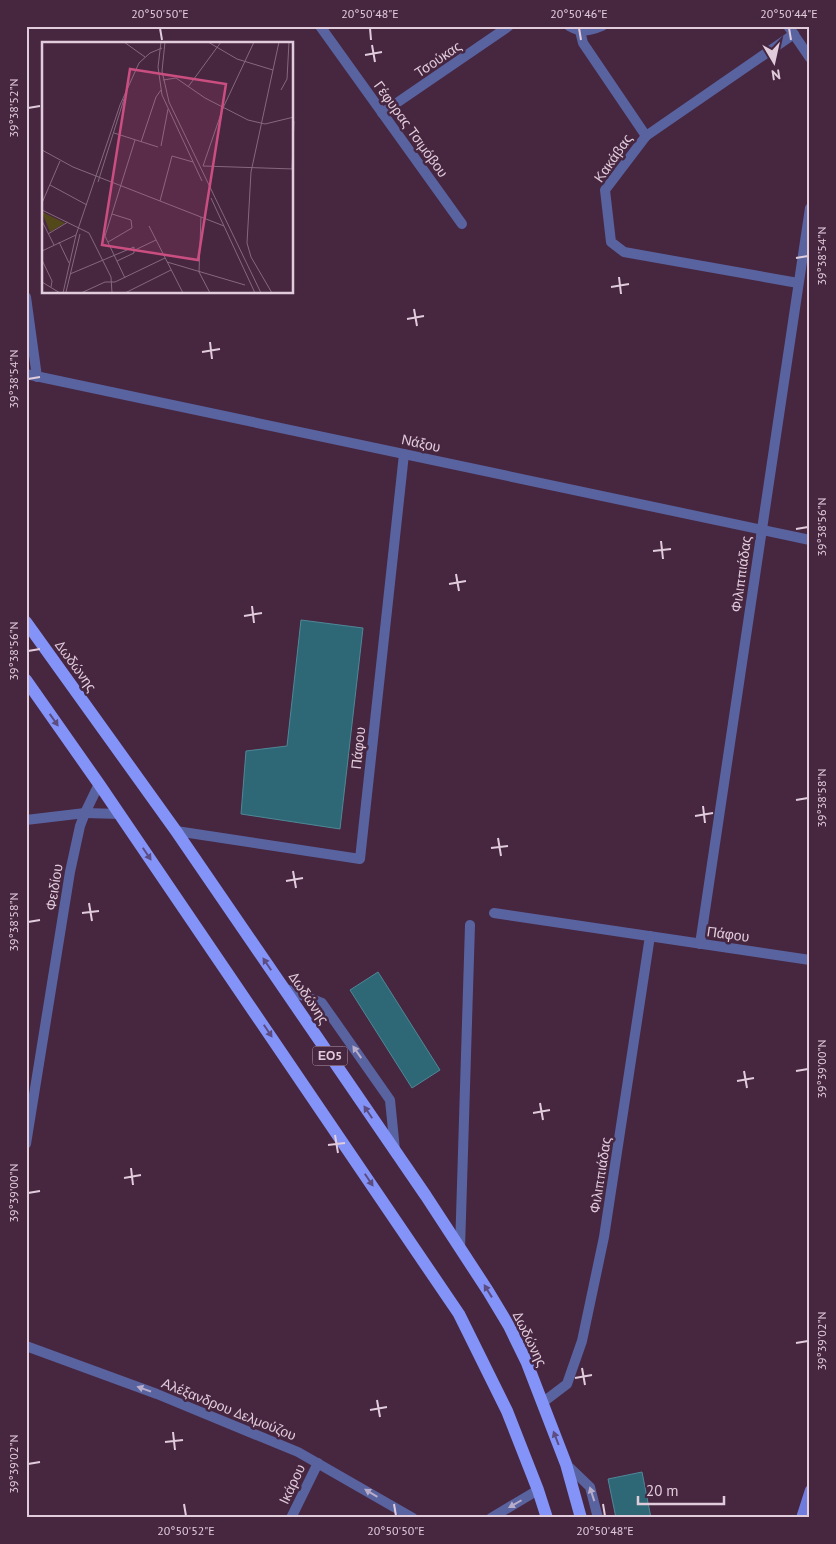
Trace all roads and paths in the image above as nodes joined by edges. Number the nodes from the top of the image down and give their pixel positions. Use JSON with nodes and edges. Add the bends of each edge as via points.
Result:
{"nodes":[{"id":1,"x":320,"y":26,"type":"edge"},
{"id":2,"x":509,"y":26,"type":"edge"},
{"id":3,"x":569,"y":26,"type":"edge"},
{"id":4,"x":602,"y":26,"type":"edge"},
{"id":5,"x":791,"y":30,"type":"edge"},
{"id":6,"x":580,"y":31,"type":"junction"},
{"id":7,"x":810,"y":58,"type":"edge"},
{"id":8,"x":382,"y":114,"type":"junction"},
{"id":9,"x":646,"y":136,"type":"junction"},
{"id":10,"x":810,"y":208,"type":"edge"},
{"id":11,"x":462,"y":224,"type":"dead end"},
{"id":12,"x":798,"y":283,"type":"junction"},
{"id":13,"x":26,"y":297,"type":"edge"},
{"id":14,"x":26,"y":374,"type":"edge"},
{"id":15,"x":37,"y":377,"type":"junction"},
{"id":16,"x":404,"y":454,"type":"junction"},
{"id":17,"x":762,"y":529,"type":"junction"},
{"id":18,"x":810,"y":540,"type":"edge"},
{"id":19,"x":26,"y":622,"type":"edge"},
{"id":20,"x":26,"y":680,"type":"edge"},
{"id":21,"x":99,"y":784,"type":"junction"},
{"id":22,"x":85,"y":813,"type":"junction"},
{"id":23,"x":120,"y":814,"type":"junction"},
{"id":24,"x":26,"y":820,"type":"edge"},
{"id":25,"x":176,"y":831,"type":"junction"},
{"id":26,"x":494,"y":913,"type":"dead end"},
{"id":27,"x":470,"y":925,"type":"dead end"},
{"id":28,"x":650,"y":936,"type":"junction"},
{"id":29,"x":700,"y":944,"type":"junction"},
{"id":30,"x":810,"y":960,"type":"edge"},
{"id":31,"x":283,"y":988,"type":"junction"},
{"id":32,"x":26,"y":1144,"type":"edge"},
{"id":33,"x":395,"y":1151,"type":"junction"},
{"id":34,"x":460,"y":1249,"type":"junction"},
{"id":35,"x":26,"y":1346,"type":"edge"},
{"id":36,"x":542,"y":1402,"type":"junction"},
{"id":37,"x":318,"y":1462,"type":"junction"},
{"id":38,"x":566,"y":1464,"type":"junction"},
{"id":39,"x":538,"y":1490,"type":"junction"},
{"id":40,"x":810,"y":1490,"type":"edge"},
{"id":41,"x":292,"y":1518,"type":"edge"},
{"id":42,"x":413,"y":1518,"type":"edge"},
{"id":43,"x":491,"y":1518,"type":"edge"},
{"id":44,"x":547,"y":1518,"type":"edge"},
{"id":45,"x":582,"y":1518,"type":"edge"},
{"id":46,"x":598,"y":1518,"type":"edge"},
{"id":47,"x":801,"y":1518,"type":"edge"}],
"edges":[{"from":1,"to":8,"type":"street","name":"Γέφυρας Τσιμόβου"},
{"from":2,"to":8,"type":"street","name":"Τσούκας"},
{"from":3,"to":6,"type":"street"},
{"from":4,"to":6,"type":"street"},
{"from":5,"to":7,"type":"street"},
{"from":5,"to":9,"type":"street","name":"Κακάβας"},
{"from":6,"to":9,"type":"street","via":[[583,43]]},
{"from":8,"to":11,"type":"street","name":"Γέφυρας Τσιμόβου"},
{"from":9,"to":12,"type":"street","name":"Κακάβας","via":[[605,190],[611,242],[624,252]]},
{"from":10,"to":12,"type":"street","name":"Φιλιππιάδας"},
{"from":12,"to":17,"type":"street","name":"Φιλιππιάδας"},
{"from":13,"to":15,"type":"street"},
{"from":14,"to":15,"type":"street","name":"Νάξου"},
{"from":15,"to":16,"type":"street","name":"Νάξου"},
{"from":16,"to":17,"type":"street","name":"Νάξου"},
{"from":16,"to":25,"type":"street","name":"Πάφου","via":[[360,859]]},
{"from":17,"to":18,"type":"street","name":"Νάξου"},
{"from":17,"to":29,"type":"street","name":"Φιλιππιάδας"},
{"from":19,"to":25,"type":"main road","name":"Δωδώνης","number":"ΕΟ5"},
{"from":20,"to":21,"type":"main road","number":"ΕΟ5","one_way":true},
{"from":21,"to":22,"type":"street","name":"Φειδίου"},
{"from":21,"to":23,"type":"main road","number":"ΕΟ5"},
{"from":22,"to":23,"type":"street"},
{"from":22,"to":24,"type":"street"},
{"from":22,"to":32,"type":"street","name":"Φειδίου","via":[[70,872]]},
{"from":23,"to":39,"type":"main road","number":"ΕΟ5","one_way":true,"via":[[459,1314],[496,1387]]},
{"from":31,"to":25,"type":"main road","name":"Δωδώνης","number":"ΕΟ5","one_way":true},
{"from":26,"to":28,"type":"street","name":"Πάφου"},
{"from":27,"to":34,"type":"street"},
{"from":28,"to":29,"type":"street","name":"Πάφου"},
{"from":28,"to":36,"type":"street","name":"Φιλιππιάδας","via":[[607,1217],[582,1341],[567,1384]]},
{"from":29,"to":30,"type":"street","name":"Πάφου"},
{"from":33,"to":31,"type":"main road","name":"Δωδώνης","number":"ΕΟ5","one_way":true},
{"from":33,"to":31,"type":"street","one_way":true,"via":[[390,1100],[322,1003]]},
{"from":33,"to":34,"type":"main road","name":"Δωδώνης","number":"ΕΟ5"},
{"from":36,"to":34,"type":"main road","name":"Δωδώνης","number":"ΕΟ5","one_way":true,"via":[[509,1326]]},
{"from":37,"to":35,"type":"street","name":"Αλέξανδρου Δελμούζου","one_way":true,"via":[[157,1394]]},
{"from":38,"to":36,"type":"main road","name":"Δωδώνης","number":"ΕΟ5","one_way":true},
{"from":37,"to":41,"type":"street","name":"Ικάρου"},
{"from":42,"to":37,"type":"street","name":"Αλέξανδρου Δελμούζου","one_way":true},
{"from":38,"to":45,"type":"main road","name":"Δωδώνης","number":"ΕΟ5"},
{"from":46,"to":38,"type":"street","one_way":true,"via":[[590,1487]]},
{"from":39,"to":43,"type":"street","one_way":true},
{"from":39,"to":44,"type":"main road","number":"ΕΟ5"},
{"from":40,"to":47,"type":"street"}]}
